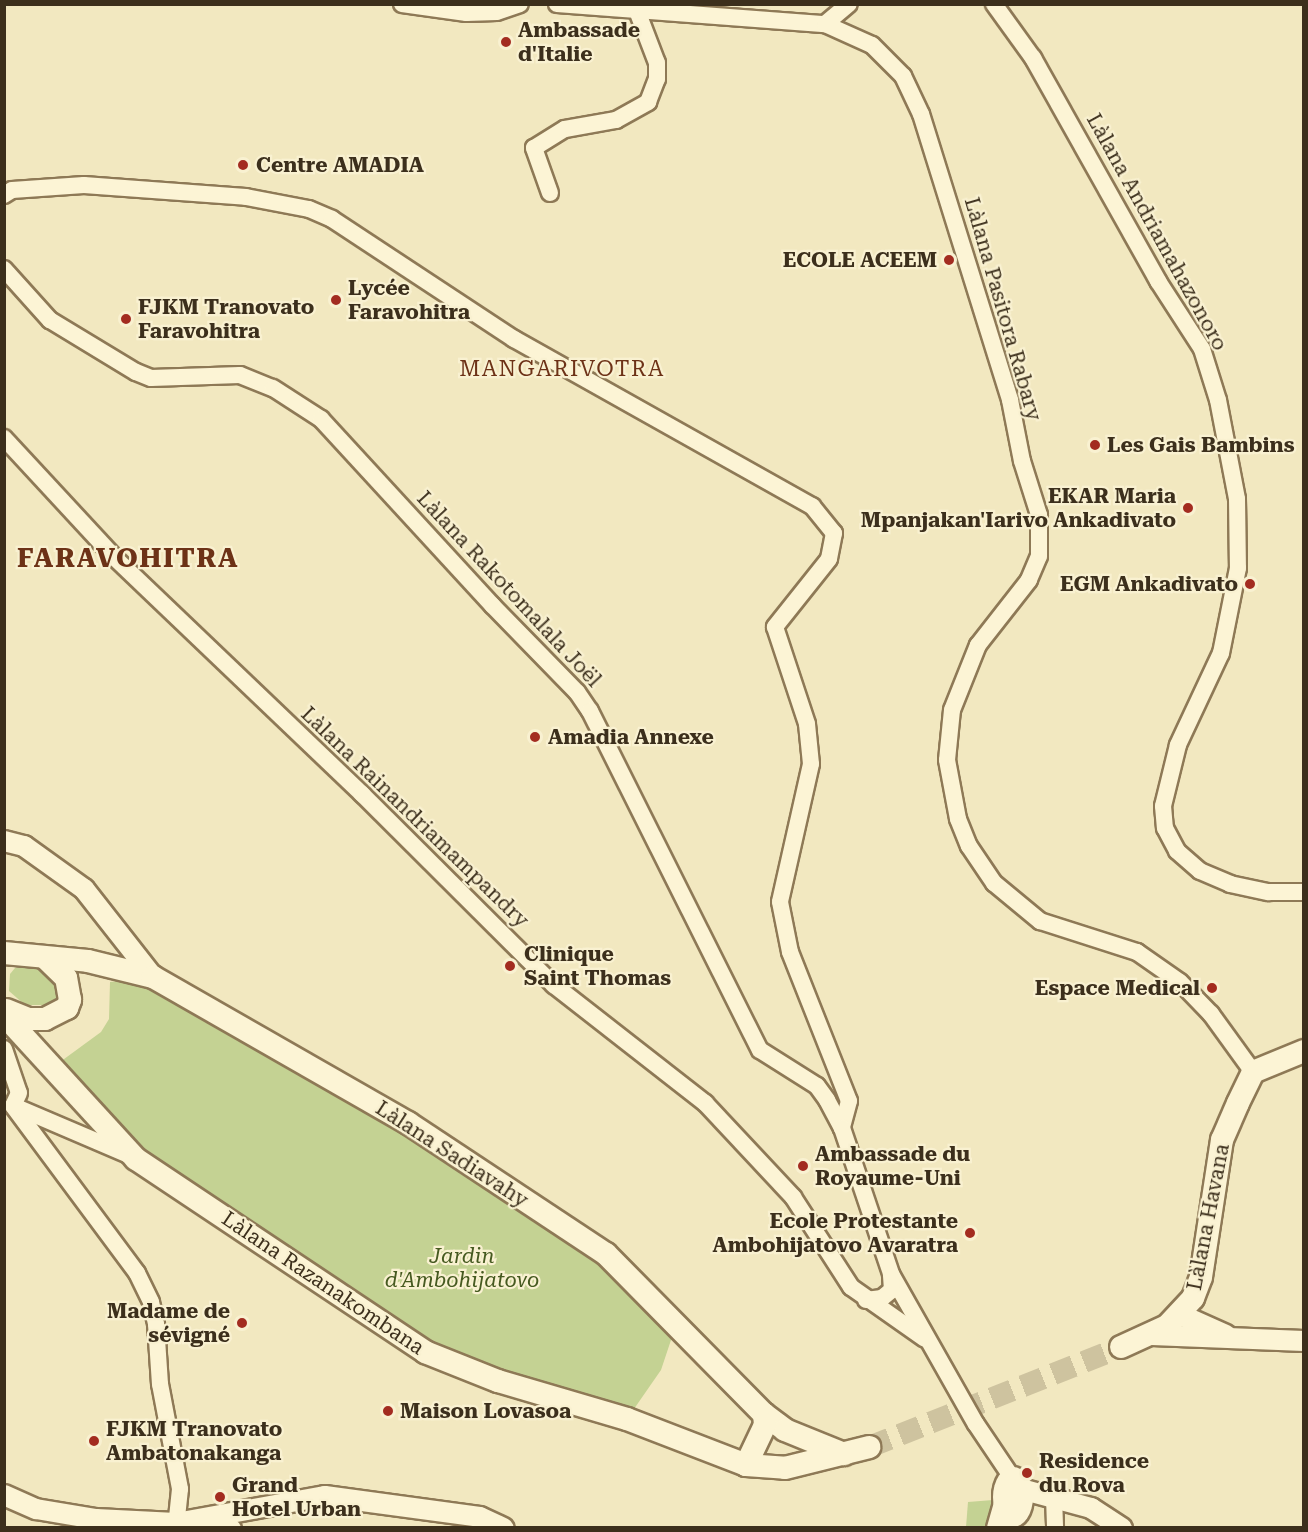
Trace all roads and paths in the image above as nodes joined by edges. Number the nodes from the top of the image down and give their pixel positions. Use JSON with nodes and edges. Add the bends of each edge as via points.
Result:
{"nodes":[{"id":1,"x":402,"y":4,"type":"edge"},
{"id":2,"x":520,"y":4,"type":"edge"},
{"id":3,"x":557,"y":4,"type":"edge"},
{"id":4,"x":849,"y":4,"type":"edge"},
{"id":5,"x":994,"y":4,"type":"edge"},
{"id":6,"x":636,"y":8,"type":"junction"},
{"id":7,"x":825,"y":24,"type":"junction"},
{"id":8,"x":550,"y":193,"type":"dead end"},
{"id":9,"x":4,"y":195,"type":"edge"},
{"id":10,"x":4,"y":269,"type":"edge"},
{"id":11,"x":4,"y":438,"type":"edge"},
{"id":12,"x":4,"y":841,"type":"edge"},
{"id":13,"x":1304,"y":892,"type":"edge"},
{"id":14,"x":4,"y":953,"type":"edge"},
{"id":15,"x":44,"y":957,"type":"junction"},
{"id":16,"x":153,"y":977,"type":"junction"},
{"id":17,"x":4,"y":1010,"type":"edge"},
{"id":18,"x":4,"y":1015,"type":"edge"},
{"id":19,"x":4,"y":1048,"type":"edge"},
{"id":20,"x":1304,"y":1051,"type":"edge"},
{"id":21,"x":1253,"y":1072,"type":"junction"},
{"id":22,"x":9,"y":1107,"type":"edge"},
{"id":23,"x":842,"y":1128,"type":"junction"},
{"id":24,"x":136,"y":1159,"type":"junction"},
{"id":25,"x":891,"y":1274,"type":"junction"},
{"id":26,"x":866,"y":1300,"type":"junction"},
{"id":27,"x":1187,"y":1307,"type":"junction"},
{"id":28,"x":1152,"y":1335,"type":"junction"},
{"id":29,"x":1233,"y":1336,"type":"junction"},
{"id":30,"x":928,"y":1341,"type":"junction"},
{"id":31,"x":1304,"y":1341,"type":"edge"},
{"id":32,"x":1121,"y":1347,"type":"tunnel mouth"},
{"id":33,"x":764,"y":1414,"type":"junction"},
{"id":34,"x":785,"y":1430,"type":"junction"},
{"id":35,"x":869,"y":1447,"type":"tunnel mouth"},
{"id":36,"x":844,"y":1454,"type":"junction"},
{"id":37,"x":747,"y":1465,"type":"junction"},
{"id":38,"x":774,"y":1467,"type":"junction"},
{"id":39,"x":1011,"y":1486,"type":"junction"},
{"id":40,"x":4,"y":1495,"type":"edge"},
{"id":41,"x":1054,"y":1497,"type":"junction"},
{"id":42,"x":176,"y":1525,"type":"edge"},
{"id":43,"x":233,"y":1527,"type":"edge"},
{"id":44,"x":504,"y":1527,"type":"edge"},
{"id":45,"x":997,"y":1527,"type":"edge"},
{"id":46,"x":1055,"y":1527,"type":"edge"},
{"id":47,"x":1122,"y":1527,"type":"edge"}],
"edges":[{"from":1,"to":2,"type":"street","via":[[466,13],[497,12]]},
{"from":3,"to":6,"type":"street","name":"Làlana Pasitora Rabary"},
{"from":4,"to":7,"type":"street"},
{"from":5,"to":13,"type":"street","name":"Làlana Andriamahazonoro","via":[[1033,58],[1158,281],[1202,350],[1218,400],[1237,499],[1238,568],[1221,653],[1178,745],[1163,806],[1165,828],[1178,851],[1200,871],[1239,886]]},
{"from":6,"to":7,"type":"street","name":"Làlana Pasitora Rabary"},
{"from":6,"to":8,"type":"street","via":[[657,63],[657,79],[648,102],[616,120],[565,129],[534,148]]},
{"from":7,"to":21,"type":"street","name":"Làlana Pasitora Rabary","via":[[872,45],[903,76],[921,114],[1010,400],[1022,461],[1039,515],[1039,556],[1029,580],[978,645],[952,710],[947,760],[958,819],[969,846],[994,883],[1040,921],[1137,952],[1180,982],[1211,1014]]},
{"from":9,"to":23,"type":"street","via":[[12,190],[84,185],[246,197],[309,209],[332,219],[514,339],[812,506],[834,533],[829,559],[775,627],[807,724],[811,764],[780,902],[790,952],[849,1101]]},
{"from":10,"to":23,"type":"street","name":"Làlana Rakotomalala Joël","via":[[50,320],[136,372],[152,378],[240,375],[273,388],[321,419],[577,693],[590,711],[760,1050],[817,1086]]},
{"from":11,"to":26,"type":"street","name":"Làlana Rainandriamampandry","via":[[115,558],[387,818],[554,985],[705,1103],[793,1197],[851,1287]]},
{"from":12,"to":16,"type":"street","via":[[24,846],[84,889]]},
{"from":14,"to":15,"type":"main road","name":"Làlana Sadiavahy"},
{"from":15,"to":16,"type":"main road","name":"Làlana Sadiavahy","via":[[88,961]]},
{"from":15,"to":17,"type":"main road","via":[[66,978],[70,1000],[67,1008],[45,1019],[28,1020]]},
{"from":16,"to":33,"type":"main road","name":"Làlana Sadiavahy","via":[[408,1123],[606,1254]]},
{"from":18,"to":24,"type":"main road","name":"Làlana Razanakombana"},
{"from":19,"to":22,"type":"street","via":[[19,1093]]},
{"from":20,"to":21,"type":"main road"},
{"from":21,"to":27,"type":"main road","name":"Làlana Havana","via":[[1222,1140],[1201,1277]]},
{"from":22,"to":24,"type":"street"},
{"from":22,"to":42,"type":"street","via":[[137,1273],[151,1302],[160,1384],[180,1489]]},
{"from":23,"to":25,"type":"street","name":"Làlana Rakotomalala Joël"},
{"from":24,"to":37,"type":"main road","name":"Làlana Razanakombana","via":[[425,1352],[498,1381],[627,1419]]},
{"from":25,"to":26,"type":"street","via":[[892,1290],[882,1298]]},
{"from":25,"to":30,"type":"street","name":"Làlana Rakotomalala Joël"},
{"from":26,"to":30,"type":"street","name":"Làlana Rainandriamampandry"},
{"from":27,"to":28,"type":"main road","name":"Làlana Havana"},
{"from":27,"to":29,"type":"street"},
{"from":28,"to":29,"type":"street","via":[[1208,1340]]},
{"from":28,"to":32,"type":"main road","name":"Làlana Havana"},
{"from":29,"to":31,"type":"street"},
{"from":30,"to":39,"type":"street","name":"Làlana Rakotomalala Joël"},
{"from":33,"to":34,"type":"main road","name":"Làlana Sadiavahy"},
{"from":33,"to":37,"type":"main road","via":[[765,1425]]},
{"from":34,"to":36,"type":"main road","name":"Làlana Sadiavahy"},
{"from":34,"to":38,"type":"main road","via":[[771,1447]]},
{"from":35,"to":36,"type":"main road","name":"Làlana Razanakombana"},
{"from":36,"to":38,"type":"main road","name":"Làlana Razanakombana"},
{"from":37,"to":38,"type":"main road","name":"Làlana Razanakombana"},
{"from":39,"to":41,"type":"street"},
{"from":39,"to":45,"type":"street"},
{"from":40,"to":42,"type":"street","via":[[36,1509]]},
{"from":41,"to":46,"type":"street"},
{"from":41,"to":47,"type":"street","via":[[1091,1508]]},
{"from":42,"to":43,"type":"street"},
{"from":42,"to":44,"type":"street","via":[[325,1496],[480,1517]]}]}
